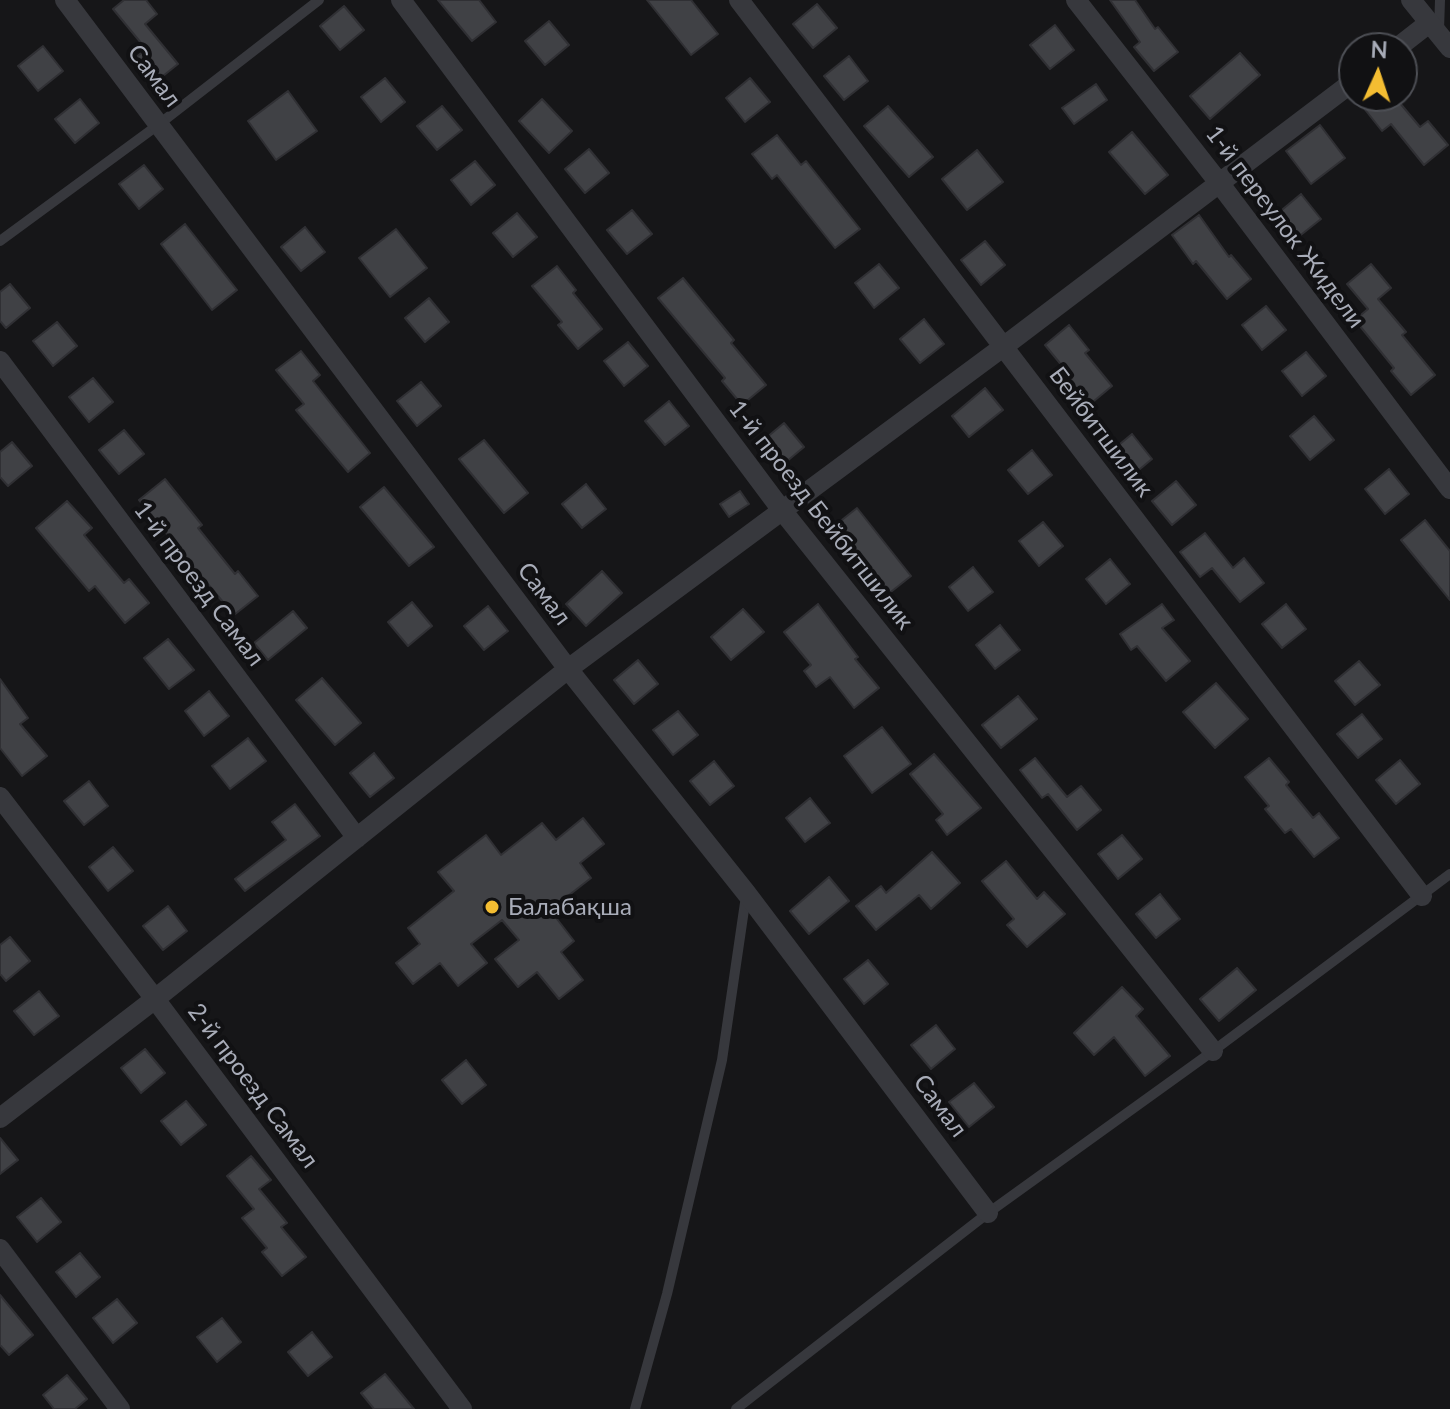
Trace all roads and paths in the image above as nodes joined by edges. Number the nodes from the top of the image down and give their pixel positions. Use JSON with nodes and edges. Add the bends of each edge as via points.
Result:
{"nodes":[{"id":1,"x":65,"y":0,"type":"edge"},
{"id":2,"x":319,"y":0,"type":"edge"},
{"id":3,"x":401,"y":0,"type":"edge"},
{"id":4,"x":739,"y":0,"type":"edge"},
{"id":5,"x":1076,"y":0,"type":"edge"},
{"id":6,"x":1411,"y":0,"type":"edge"},
{"id":7,"x":1440,"y":0,"type":"edge"},
{"id":8,"x":1440,"y":35,"type":"edge"},
{"id":9,"x":1418,"y":42,"type":"edge"},
{"id":10,"x":1338,"y":93,"type":"edge"},
{"id":11,"x":158,"y":125,"type":"junction"},
{"id":12,"x":1220,"y":184,"type":"junction"},
{"id":13,"x":0,"y":241,"type":"edge"},
{"id":14,"x":1003,"y":347,"type":"junction"},
{"id":15,"x":0,"y":361,"type":"edge"},
{"id":16,"x":1443,"y":461,"type":"edge"},
{"id":17,"x":1450,"y":489,"type":"edge"},
{"id":18,"x":781,"y":509,"type":"junction"},
{"id":19,"x":568,"y":669,"type":"junction"},
{"id":20,"x":0,"y":797,"type":"edge"},
{"id":21,"x":357,"y":838,"type":"junction"},
{"id":22,"x":1450,"y":874,"type":"edge"},
{"id":23,"x":747,"y":894,"type":"junction"},
{"id":24,"x":1422,"y":896,"type":"junction"},
{"id":25,"x":155,"y":999,"type":"junction"},
{"id":26,"x":1213,"y":1051,"type":"junction"},
{"id":27,"x":0,"y":1118,"type":"edge"},
{"id":28,"x":988,"y":1213,"type":"junction"},
{"id":29,"x":0,"y":1249,"type":"edge"},
{"id":30,"x":120,"y":1409,"type":"edge"},
{"id":31,"x":462,"y":1409,"type":"edge"},
{"id":32,"x":635,"y":1409,"type":"edge"},
{"id":33,"x":736,"y":1409,"type":"edge"}],
"edges":[{"from":1,"to":11,"type":"street","name":"Самал"},
{"from":2,"to":11,"type":"lane"},
{"from":3,"to":18,"type":"street","name":"1-й проезд Бейбитшилик"},
{"from":4,"to":14,"type":"street","name":"Бейбитшилик"},
{"from":5,"to":12,"type":"street","name":"1-й переулок Жидели"},
{"from":6,"to":8,"type":"street"},
{"from":7,"to":8,"type":"lane"},
{"from":8,"to":9,"type":"street"},
{"from":10,"to":12,"type":"street"},
{"from":11,"to":13,"type":"lane"},
{"from":11,"to":19,"type":"street","name":"Самал"},
{"from":12,"to":14,"type":"street"},
{"from":12,"to":16,"type":"street","name":"1-й переулок Жидели"},
{"from":14,"to":18,"type":"street"},
{"from":14,"to":24,"type":"street","name":"Бейбитшилик"},
{"from":15,"to":21,"type":"street","name":"1-й проезд Самал"},
{"from":16,"to":17,"type":"street","name":"1-й переулок Жидели"},
{"from":18,"to":19,"type":"street"},
{"from":18,"to":26,"type":"street","name":"1-й проезд Бейбитшилик"},
{"from":19,"to":21,"type":"street"},
{"from":19,"to":23,"type":"street","name":"Самал"},
{"from":20,"to":25,"type":"street","name":"2-й проезд Самал"},
{"from":21,"to":25,"type":"street"},
{"from":22,"to":24,"type":"lane"},
{"from":23,"to":28,"type":"street","name":"Самал"},
{"from":23,"to":32,"type":"lane","via":[[722,1060]]},
{"from":24,"to":26,"type":"lane"},
{"from":25,"to":27,"type":"street"},
{"from":25,"to":31,"type":"street","name":"2-й проезд Самал"},
{"from":26,"to":28,"type":"lane"},
{"from":28,"to":33,"type":"lane"},
{"from":29,"to":30,"type":"street"}]}
